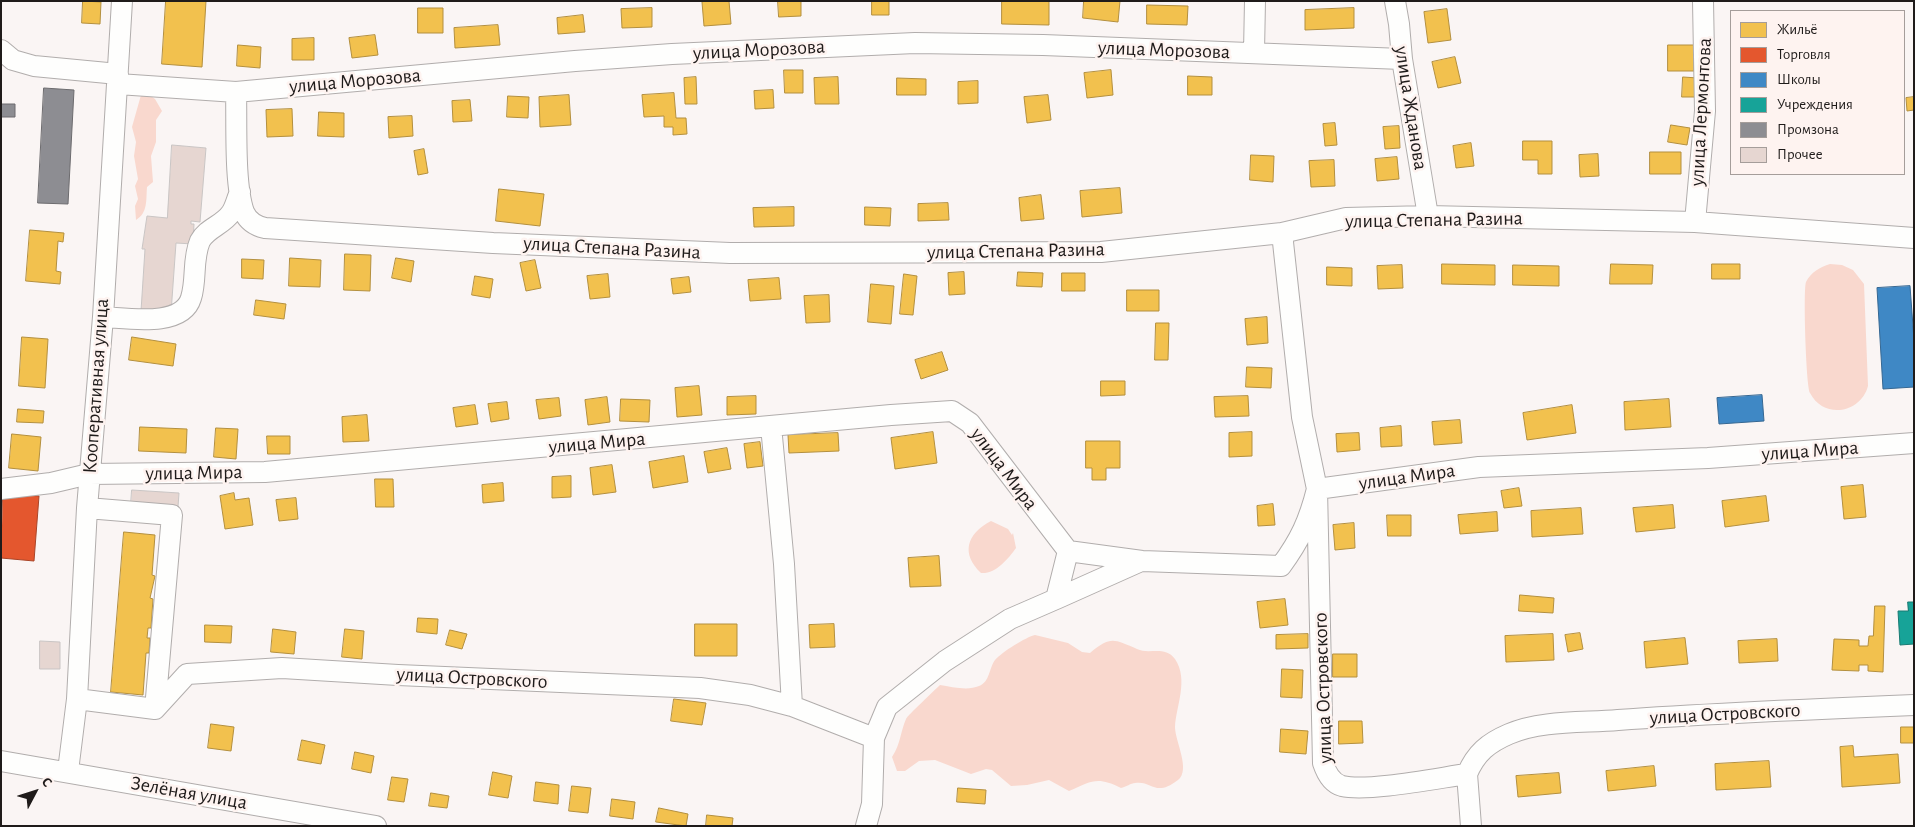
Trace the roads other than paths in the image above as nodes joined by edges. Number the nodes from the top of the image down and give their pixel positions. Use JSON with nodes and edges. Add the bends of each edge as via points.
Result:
{"nodes":[{"id":1,"x":122,"y":1,"type":"edge"},
{"id":2,"x":1255,"y":1,"type":"edge"},
{"id":3,"x":1395,"y":1,"type":"edge"},
{"id":4,"x":1703,"y":1,"type":"edge"},
{"id":5,"x":1,"y":50,"type":"edge"},
{"id":6,"x":1254,"y":52,"type":"junction"},
{"id":7,"x":1402,"y":59,"type":"junction"},
{"id":8,"x":118,"y":79,"type":"junction"},
{"id":9,"x":236,"y":92,"type":"junction"},
{"id":10,"x":240,"y":192,"type":"junction"},
{"id":11,"x":1428,"y":216,"type":"junction"},
{"id":12,"x":1694,"y":222,"type":"junction"},
{"id":13,"x":1282,"y":233,"type":"junction"},
{"id":14,"x":1914,"y":238,"type":"edge"},
{"id":15,"x":103,"y":317,"type":"junction"},
{"id":16,"x":771,"y":426,"type":"junction"},
{"id":17,"x":1914,"y":443,"type":"edge"},
{"id":18,"x":90,"y":474,"type":"junction"},
{"id":19,"x":1,"y":489,"type":"edge"},
{"id":20,"x":1317,"y":489,"type":"junction"},
{"id":21,"x":87,"y":508,"type":"junction"},
{"id":22,"x":1068,"y":551,"type":"junction"},
{"id":23,"x":1142,"y":561,"type":"junction"},
{"id":24,"x":1281,"y":566,"type":"junction"},
{"id":25,"x":1319,"y":578,"type":"junction"},
{"id":26,"x":1056,"y":598,"type":"junction"},
{"id":27,"x":77,"y":699,"type":"junction"},
{"id":28,"x":1914,"y":705,"type":"edge"},
{"id":29,"x":792,"y":706,"type":"junction"},
{"id":30,"x":155,"y":708,"type":"junction"},
{"id":31,"x":874,"y":738,"type":"junction"},
{"id":32,"x":1,"y":761,"type":"edge"},
{"id":33,"x":68,"y":771,"type":"junction"},
{"id":34,"x":1467,"y":774,"type":"junction"},
{"id":35,"x":376,"y":826,"type":"edge"},
{"id":36,"x":866,"y":826,"type":"edge"},
{"id":37,"x":1471,"y":826,"type":"edge"}],
"edges":[{"from":1,"to":8,"type":"street","name":"Кооперативная улица"},
{"from":2,"to":6,"type":"street"},
{"from":3,"to":7,"type":"street","name":"улица Жданова"},
{"from":4,"to":12,"type":"street","name":"улица Лермонтова","via":[[1705,111]]},
{"from":5,"to":8,"type":"street","name":"улица Морозова","via":[[13,60],[34,66]]},
{"from":6,"to":7,"type":"street","name":"улица Морозова"},
{"from":6,"to":9,"type":"street","name":"улица Морозова","via":[[905,44],[672,54]]},
{"from":7,"to":11,"type":"street","name":"улица Жданова"},
{"from":8,"to":9,"type":"street","name":"улица Морозова"},
{"from":8,"to":15,"type":"street","name":"Кооперативная улица"},
{"from":9,"to":10,"type":"street","name":"улица Степана Разина"},
{"from":10,"to":13,"type":"street","name":"улица Степана Разина","via":[[245,213],[255,226],[265,228],[493,243],[730,253],[1101,252]]},
{"from":10,"to":15,"type":"street","via":[[231,214],[201,239],[194,259],[191,299],[184,309],[173,317]]},
{"from":11,"to":12,"type":"street","name":"улица Степана Разина"},
{"from":11,"to":13,"type":"street","name":"улица Степана Разина","via":[[1346,218]]},
{"from":12,"to":14,"type":"street","name":"улица Степана Разина"},
{"from":13,"to":20,"type":"street","name":"улица Островского","via":[[1302,417]]},
{"from":15,"to":18,"type":"street","name":"Кооперативная улица"},
{"from":16,"to":18,"type":"street","name":"улица Мира","via":[[265,472]]},
{"from":16,"to":22,"type":"street","name":"улица Мира","via":[[952,411],[981,435]]},
{"from":16,"to":29,"type":"street","via":[[784,564]]},
{"from":17,"to":20,"type":"street","name":"улица Мира","via":[[1708,458],[1479,467]]},
{"from":18,"to":19,"type":"street","name":"улица Мира"},
{"from":18,"to":21,"type":"street","name":"Кооперативная улица"},
{"from":20,"to":24,"type":"street","via":[[1311,516],[1301,538]]},
{"from":20,"to":25,"type":"street","name":"улица Островского"},
{"from":21,"to":27,"type":"street","name":"Кооперативная улица"},
{"from":21,"to":30,"type":"street","via":[[172,515]]},
{"from":22,"to":23,"type":"street"},
{"from":22,"to":26,"type":"street"},
{"from":23,"to":24,"type":"street"},
{"from":23,"to":26,"type":"street"},
{"from":24,"to":25,"type":"street","via":[[1303,565]]},
{"from":25,"to":34,"type":"street","name":"улица Островского","via":[[1323,763],[1328,776],[1341,786],[1367,786]]},
{"from":26,"to":31,"type":"street","via":[[1010,619],[946,661],[887,707]]},
{"from":27,"to":30,"type":"street"},
{"from":27,"to":33,"type":"street","name":"Кооперативная улица"},
{"from":28,"to":34,"type":"street","name":"улица Островского","via":[[1532,727],[1485,746]]},
{"from":29,"to":30,"type":"street","name":"улица Островского","via":[[750,695],[700,688],[282,668],[186,674]]},
{"from":29,"to":31,"type":"street","name":"улица Островского"},
{"from":31,"to":36,"type":"street","via":[[872,804]]},
{"from":32,"to":33,"type":"street","name":"Зелёная улица"},
{"from":33,"to":35,"type":"street","name":"Зелёная улица"},
{"from":34,"to":37,"type":"street"}]}
